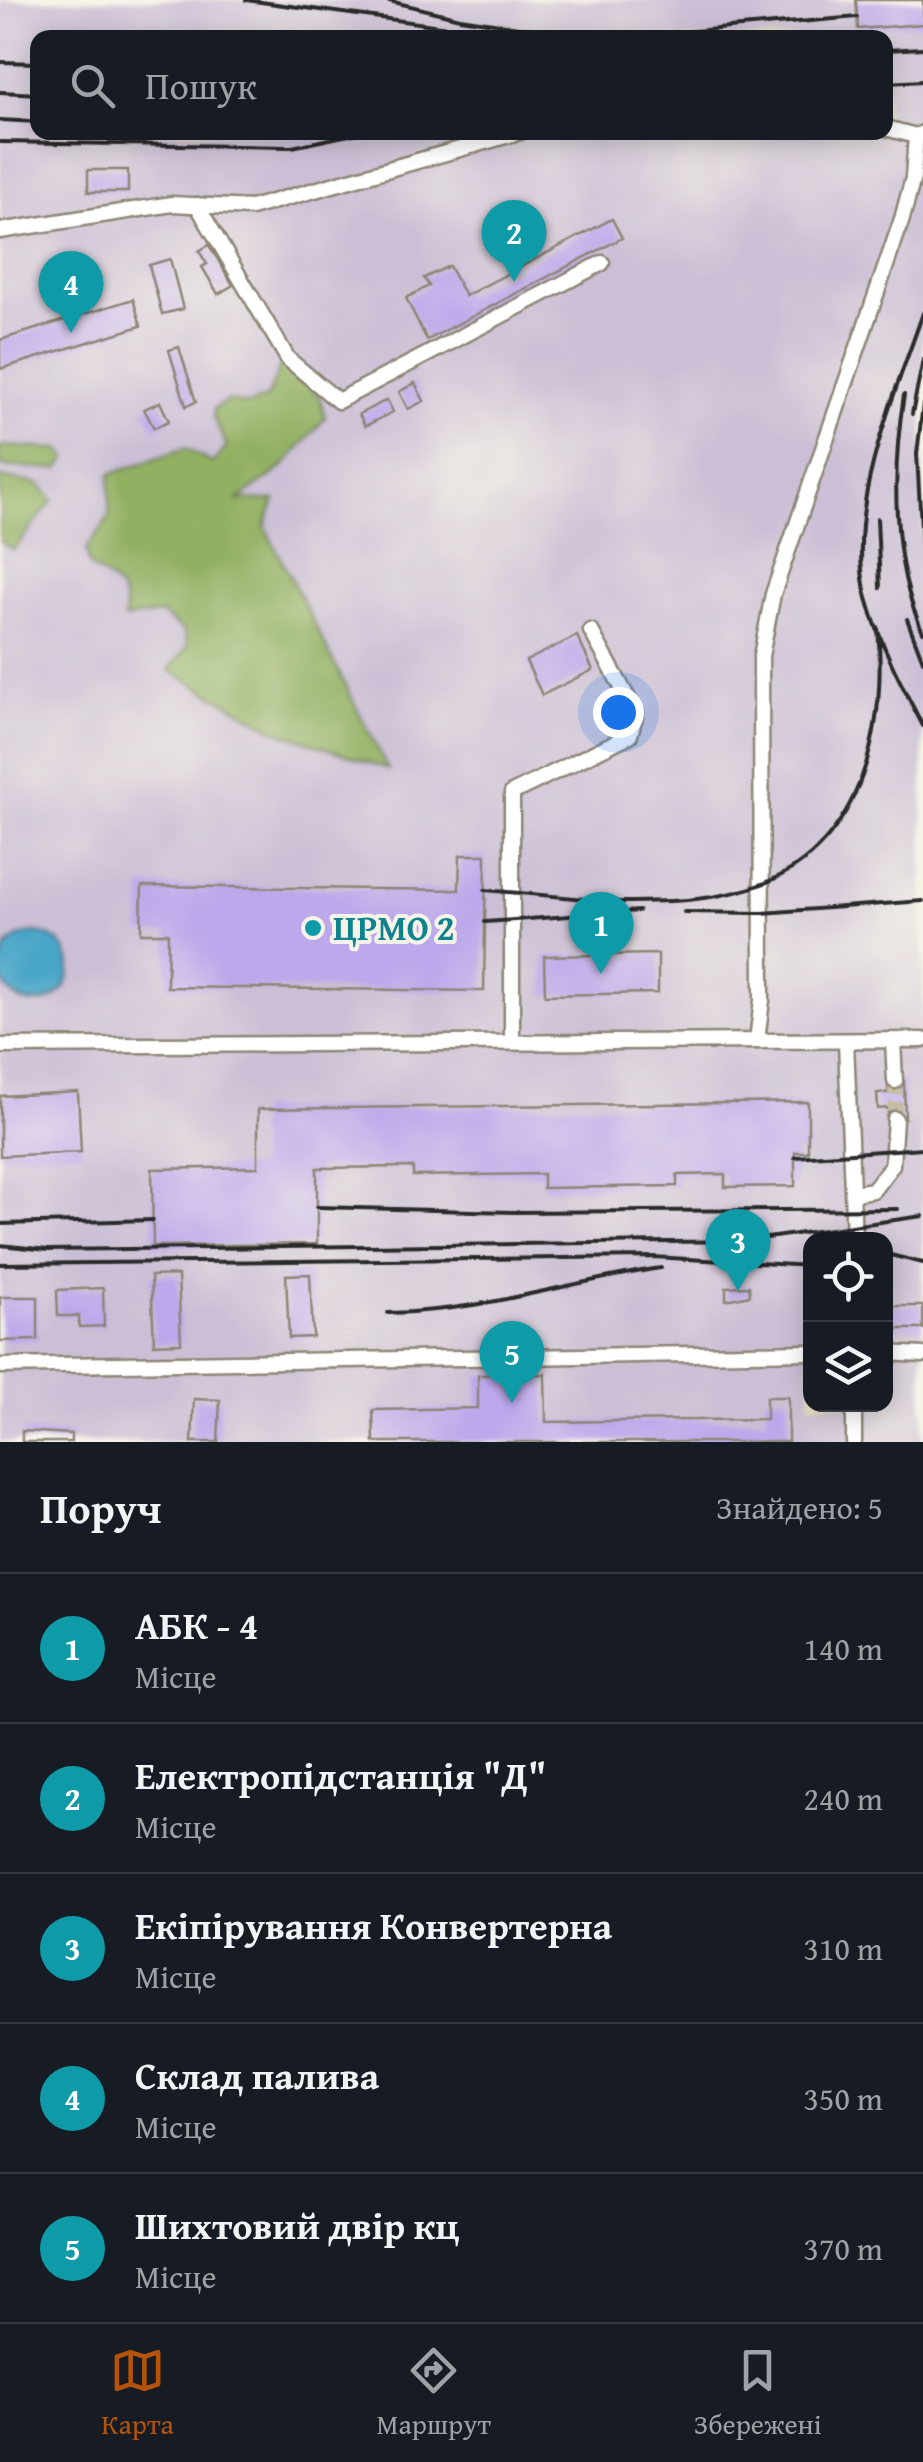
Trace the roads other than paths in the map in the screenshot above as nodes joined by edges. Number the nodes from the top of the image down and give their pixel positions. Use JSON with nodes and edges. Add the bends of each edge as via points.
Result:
{"nodes":[{"id":1,"x":893,"y":129,"type":"edge"},
{"id":2,"x":919,"y":135,"type":"edge"},
{"id":3,"x":492,"y":140,"type":"edge"},
{"id":4,"x":196,"y":205,"type":"junction"},
{"id":5,"x":0,"y":231,"type":"edge"},
{"id":6,"x":602,"y":263,"type":"dead end"},
{"id":7,"x":591,"y":631,"type":"dead end"},
{"id":8,"x":512,"y":1040,"type":"junction"},
{"id":9,"x":893,"y":1040,"type":"junction"},
{"id":10,"x":923,"y":1040,"type":"edge"},
{"id":11,"x":757,"y":1041,"type":"junction"},
{"id":12,"x":846,"y":1042,"type":"junction"},
{"id":13,"x":0,"y":1046,"type":"edge"},
{"id":14,"x":895,"y":1081,"type":"tunnel mouth"},
{"id":15,"x":895,"y":1119,"type":"tunnel mouth"},
{"id":16,"x":854,"y":1193,"type":"junction"},
{"id":17,"x":854,"y":1232,"type":"edge"},
{"id":18,"x":803,"y":1352,"type":"edge"},
{"id":19,"x":893,"y":1353,"type":"edge"},
{"id":20,"x":923,"y":1355,"type":"edge"},
{"id":21,"x":0,"y":1366,"type":"edge"},
{"id":22,"x":854,"y":1412,"type":"edge"},
{"id":23,"x":854,"y":1442,"type":"edge"}],
"edges":[{"from":1,"to":2,"type":"street"},
{"from":2,"to":11,"type":"street","via":[[902,219],[773,594],[761,656]]},
{"from":3,"to":4,"type":"street","via":[[251,208]]},
{"from":4,"to":5,"type":"street"},
{"from":4,"to":6,"type":"street","via":[[288,359],[338,402]]},
{"from":7,"to":8,"type":"street","via":[[636,713],[630,734],[512,793]]},
{"from":8,"to":11,"type":"street"},
{"from":8,"to":13,"type":"street"},
{"from":9,"to":10,"type":"street"},
{"from":9,"to":12,"type":"street"},
{"from":9,"to":14,"type":"street"},
{"from":11,"to":12,"type":"street"},
{"from":12,"to":16,"type":"street"},
{"from":15,"to":16,"type":"street","via":[[892,1166],[873,1190]]},
{"from":16,"to":17,"type":"street"},
{"from":18,"to":21,"type":"street"},
{"from":19,"to":20,"type":"street"},
{"from":22,"to":23,"type":"street"}]}
